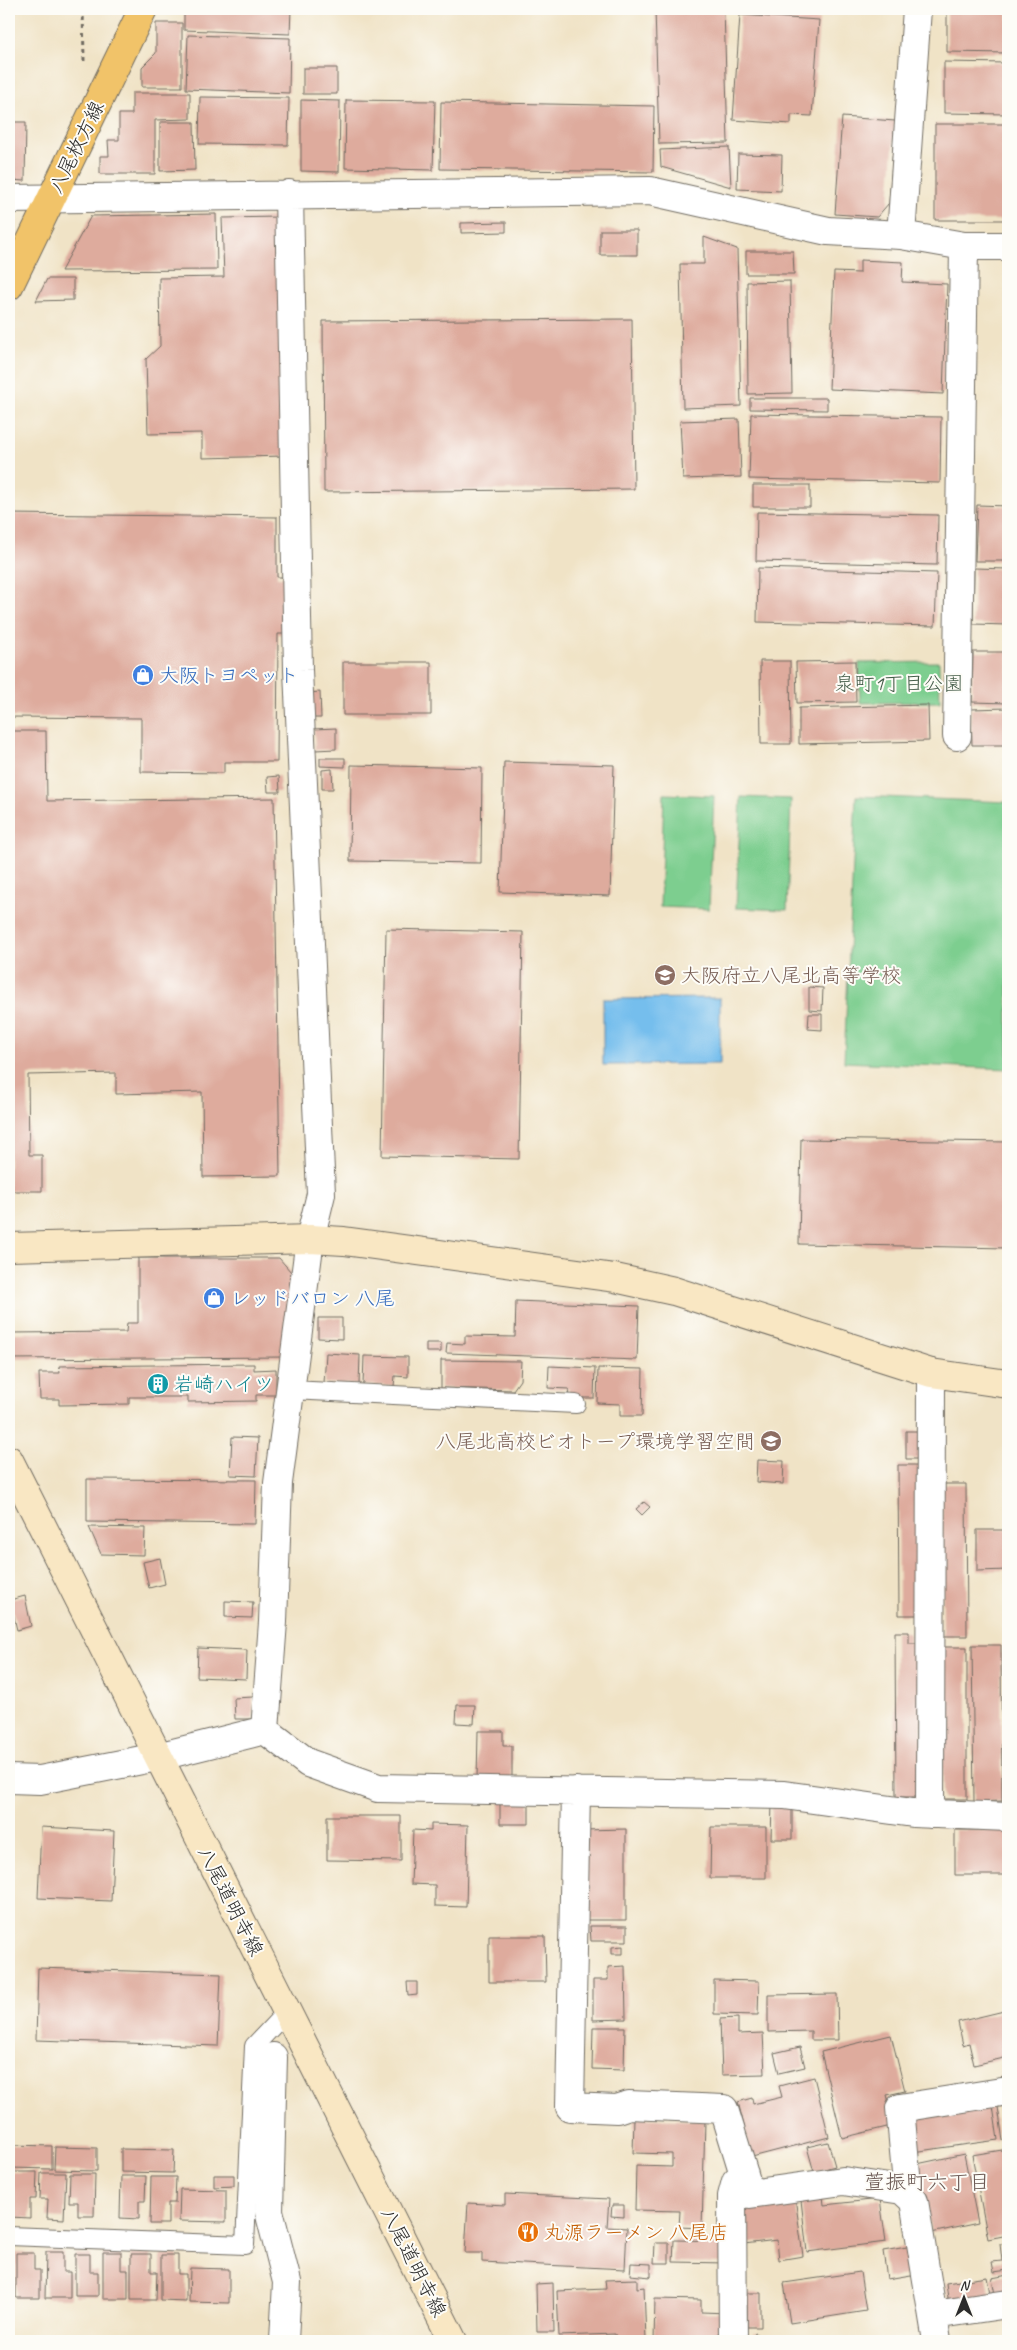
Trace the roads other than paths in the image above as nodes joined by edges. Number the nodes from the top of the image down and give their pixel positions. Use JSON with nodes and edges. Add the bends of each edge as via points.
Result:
{"nodes":[{"id":1,"x":143,"y":9,"type":"edge"},
{"id":2,"x":916,"y":9,"type":"edge"},
{"id":3,"x":289,"y":194,"type":"junction"},
{"id":4,"x":51,"y":198,"type":"junction"},
{"id":5,"x":9,"y":199,"type":"edge"},
{"id":6,"x":901,"y":235,"type":"junction"},
{"id":7,"x":964,"y":246,"type":"junction"},
{"id":8,"x":1008,"y":246,"type":"edge"},
{"id":9,"x":9,"y":286,"type":"edge"},
{"id":10,"x":958,"y":736,"type":"dead end"},
{"id":11,"x":310,"y":1239,"type":"junction"},
{"id":12,"x":9,"y":1247,"type":"edge"},
{"id":13,"x":931,"y":1374,"type":"junction"},
{"id":14,"x":1008,"y":1384,"type":"edge"},
{"id":15,"x":291,"y":1390,"type":"junction"},
{"id":16,"x":576,"y":1404,"type":"dead end"},
{"id":17,"x":9,"y":1460,"type":"edge"},
{"id":18,"x":265,"y":1730,"type":"junction"},
{"id":19,"x":157,"y":1757,"type":"junction"},
{"id":20,"x":9,"y":1779,"type":"edge"},
{"id":21,"x":576,"y":1791,"type":"junction"},
{"id":22,"x":930,"y":1814,"type":"junction"},
{"id":23,"x":1008,"y":1817,"type":"edge"},
{"id":24,"x":288,"y":2010,"type":"junction"},
{"id":25,"x":273,"y":2057,"type":"dead end"},
{"id":26,"x":1008,"y":2091,"type":"edge"},
{"id":27,"x":744,"y":2174,"type":"junction"},
{"id":28,"x":908,"y":2195,"type":"junction"},
{"id":29,"x":9,"y":2236,"type":"edge"},
{"id":30,"x":1008,"y":2304,"type":"edge"},
{"id":31,"x":935,"y":2328,"type":"edge"},
{"id":32,"x":284,"y":2341,"type":"edge"},
{"id":33,"x":453,"y":2341,"type":"edge"},
{"id":34,"x":733,"y":2341,"type":"edge"}],
"edges":[{"from":1,"to":4,"type":"main road","name":"八尾枚方線"},
{"from":2,"to":6,"type":"street"},
{"from":3,"to":4,"type":"street"},
{"from":3,"to":6,"type":"street","via":[[650,191],[828,231]]},
{"from":3,"to":11,"type":"street","via":[[298,670],[321,1194]]},
{"from":4,"to":5,"type":"street"},
{"from":4,"to":9,"type":"main road","name":"八尾枚方線"},
{"from":6,"to":7,"type":"street"},
{"from":7,"to":8,"type":"street"},
{"from":7,"to":10,"type":"street"},
{"from":11,"to":12,"type":"street"},
{"from":11,"to":13,"type":"street","via":[[615,1278],[674,1291]]},
{"from":11,"to":15,"type":"street"},
{"from":13,"to":14,"type":"street"},
{"from":13,"to":22,"type":"street"},
{"from":15,"to":16,"type":"lane"},
{"from":15,"to":18,"type":"street","via":[[278,1483]]},
{"from":17,"to":19,"type":"street","name":"八尾道明寺線"},
{"from":18,"to":19,"type":"street"},
{"from":18,"to":21,"type":"street","via":[[308,1763],[378,1788]]},
{"from":19,"to":20,"type":"street","via":[[40,1780]]},
{"from":19,"to":24,"type":"street","name":"八尾道明寺線"},
{"from":21,"to":22,"type":"street","via":[[784,1795]]},
{"from":21,"to":27,"type":"street","via":[[570,2107],[617,2109],[629,2105],[724,2109]]},
{"from":22,"to":23,"type":"street"},
{"from":24,"to":29,"type":"lane","via":[[254,2046],[245,2245]]},
{"from":24,"to":33,"type":"street","name":"八尾道明寺線"},
{"from":25,"to":32,"type":"street","via":[[269,2211],[287,2282]]},
{"from":26,"to":28,"type":"street","via":[[900,2108]]},
{"from":27,"to":28,"type":"street","via":[[750,2194],[843,2181],[902,2190]]},
{"from":27,"to":34,"type":"street","via":[[736,2181],[732,2196]]},
{"from":28,"to":31,"type":"street","via":[[914,2201]]},
{"from":30,"to":31,"type":"street"}]}
